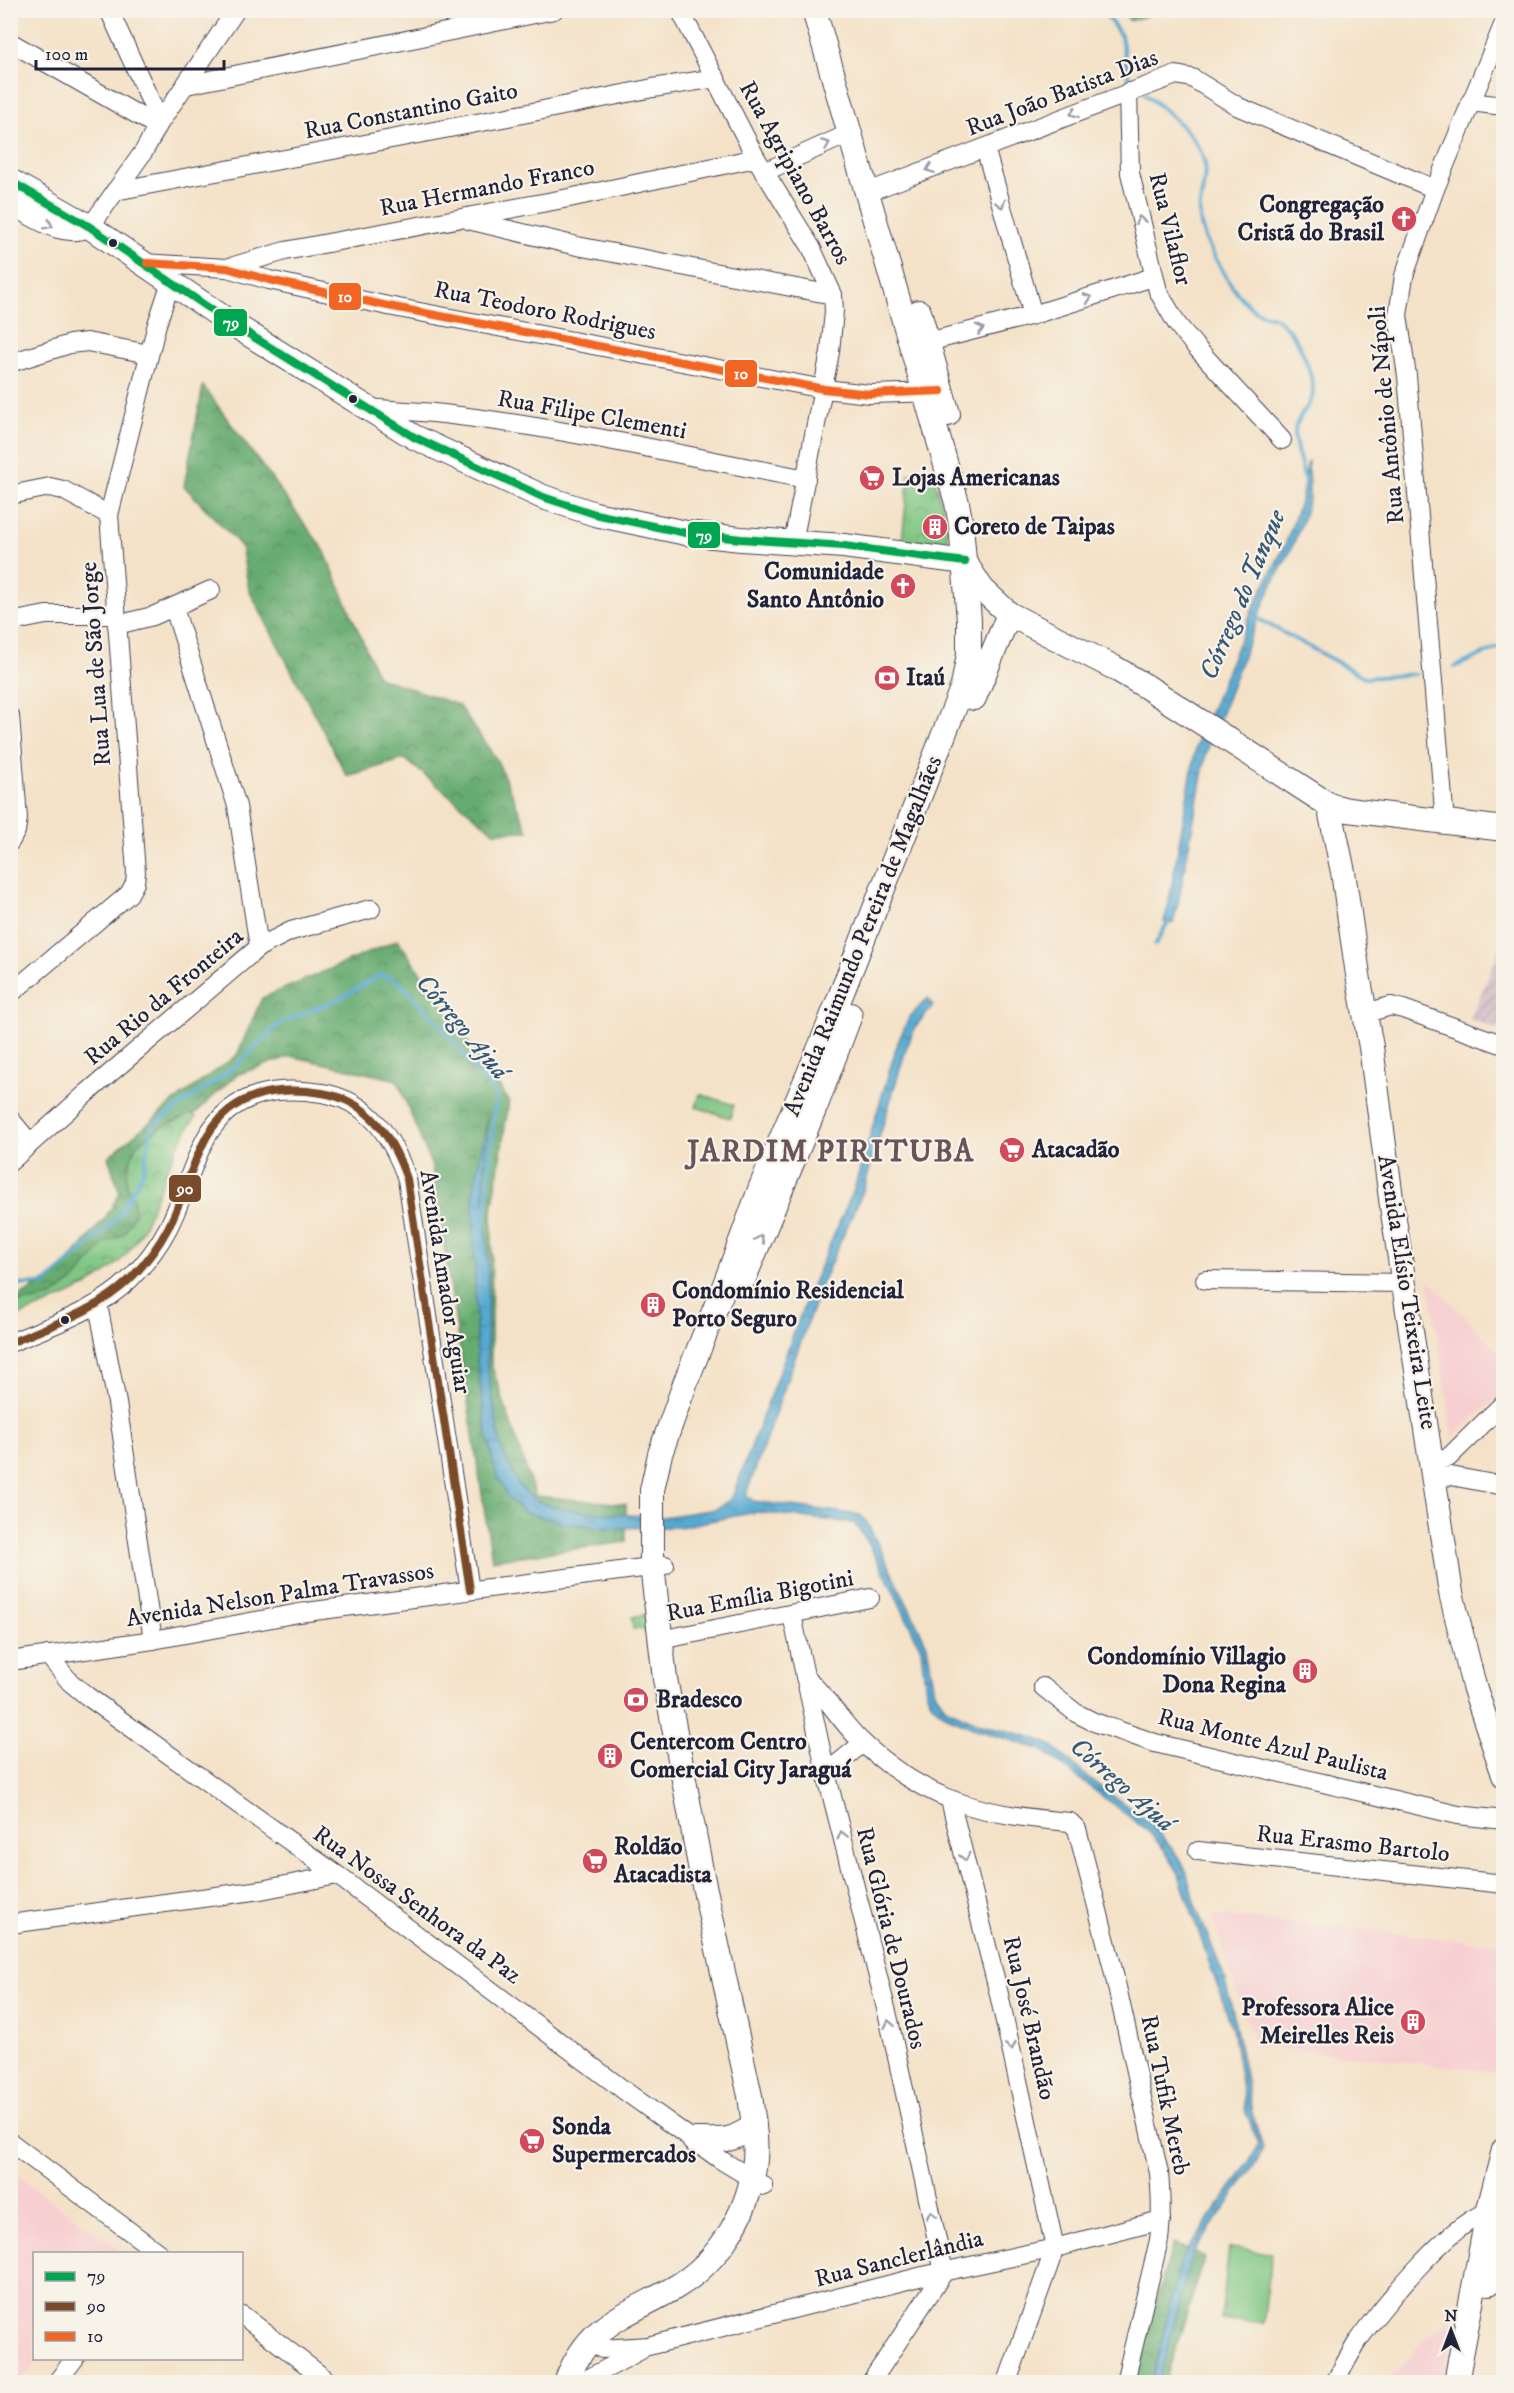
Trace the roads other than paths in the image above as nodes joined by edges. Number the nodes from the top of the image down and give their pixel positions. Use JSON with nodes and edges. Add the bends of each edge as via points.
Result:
{"nodes":[{"id":1,"x":109,"y":10,"type":"edge"},
{"id":2,"x":236,"y":10,"type":"edge"},
{"id":3,"x":554,"y":10,"type":"edge"},
{"id":4,"x":680,"y":10,"type":"edge"},
{"id":5,"x":814,"y":10,"type":"edge"},
{"id":6,"x":830,"y":10,"type":"edge"},
{"id":7,"x":1503,"y":23,"type":"edge"},
{"id":8,"x":10,"y":42,"type":"edge"},
{"id":9,"x":716,"y":78,"type":"junction"},
{"id":10,"x":186,"y":85,"type":"junction"},
{"id":11,"x":1131,"y":91,"type":"junction"},
{"id":12,"x":1470,"y":102,"type":"junction"},
{"id":13,"x":1503,"y":106,"type":"edge"},
{"id":14,"x":159,"y":124,"type":"junction"},
{"id":15,"x":850,"y":133,"type":"junction"},
{"id":16,"x":985,"y":148,"type":"junction"},
{"id":17,"x":760,"y":165,"type":"junction"},
{"id":18,"x":10,"y":181,"type":"edge"},
{"id":19,"x":875,"y":189,"type":"junction"},
{"id":20,"x":1435,"y":189,"type":"junction"},
{"id":21,"x":115,"y":191,"type":"junction"},
{"id":22,"x":10,"y":205,"type":"edge"},
{"id":23,"x":464,"y":219,"type":"junction"},
{"id":24,"x":90,"y":226,"type":"junction"},
{"id":25,"x":883,"y":247,"type":"junction"},
{"id":26,"x":142,"y":263,"type":"junction"},
{"id":27,"x":227,"y":268,"type":"junction"},
{"id":28,"x":1153,"y":277,"type":"junction"},
{"id":29,"x":171,"y":282,"type":"junction"},
{"id":30,"x":833,"y":296,"type":"junction"},
{"id":31,"x":1033,"y":315,"type":"junction"},
{"id":32,"x":928,"y":342,"type":"junction"},
{"id":33,"x":149,"y":354,"type":"junction"},
{"id":34,"x":10,"y":363,"type":"edge"},
{"id":35,"x":824,"y":389,"type":"junction"},
{"id":36,"x":933,"y":392,"type":"junction"},
{"id":37,"x":368,"y":408,"type":"junction"},
{"id":38,"x":1282,"y":440,"type":"dead end"},
{"id":39,"x":806,"y":479,"type":"junction"},
{"id":40,"x":10,"y":495,"type":"edge"},
{"id":41,"x":109,"y":515,"type":"junction"},
{"id":42,"x":962,"y":532,"type":"junction"},
{"id":43,"x":793,"y":543,"type":"junction"},
{"id":44,"x":936,"y":558,"type":"junction"},
{"id":45,"x":965,"y":562,"type":"junction"},
{"id":46,"x":982,"y":589,"type":"junction"},
{"id":47,"x":211,"y":590,"type":"dead end"},
{"id":48,"x":174,"y":608,"type":"junction"},
{"id":49,"x":1009,"y":614,"type":"junction"},
{"id":50,"x":116,"y":620,"type":"junction"},
{"id":51,"x":10,"y":622,"type":"edge"},
{"id":52,"x":974,"y":698,"type":"junction"},
{"id":53,"x":10,"y":716,"type":"edge"},
{"id":54,"x":1338,"y":807,"type":"junction"},
{"id":55,"x":1445,"y":822,"type":"junction"},
{"id":56,"x":1503,"y":829,"type":"edge"},
{"id":57,"x":10,"y":842,"type":"edge"},
{"id":58,"x":371,"y":909,"type":"dead end"},
{"id":59,"x":259,"y":947,"type":"junction"},
{"id":60,"x":10,"y":994,"type":"edge"},
{"id":61,"x":1372,"y":1011,"type":"junction"},
{"id":62,"x":1503,"y":1045,"type":"edge"},
{"id":63,"x":10,"y":1119,"type":"edge"},
{"id":64,"x":30,"y":1143,"type":"junction"},
{"id":65,"x":10,"y":1162,"type":"edge"},
{"id":66,"x":1399,"y":1205,"type":"junction"},
{"id":67,"x":1205,"y":1280,"type":"dead end"},
{"id":68,"x":1404,"y":1283,"type":"junction"},
{"id":69,"x":98,"y":1305,"type":"junction"},
{"id":70,"x":10,"y":1343,"type":"edge"},
{"id":71,"x":1503,"y":1403,"type":"edge"},
{"id":72,"x":1441,"y":1468,"type":"junction"},
{"id":73,"x":1503,"y":1486,"type":"edge"},
{"id":74,"x":657,"y":1510,"type":"junction"},
{"id":75,"x":658,"y":1565,"type":"junction"},
{"id":76,"x":470,"y":1590,"type":"junction"},
{"id":77,"x":870,"y":1598,"type":"dead end"},
{"id":78,"x":792,"y":1615,"type":"junction"},
{"id":79,"x":153,"y":1640,"type":"junction"},
{"id":80,"x":666,"y":1640,"type":"junction"},
{"id":81,"x":48,"y":1655,"type":"junction"},
{"id":82,"x":10,"y":1661,"type":"edge"},
{"id":83,"x":805,"y":1677,"type":"junction"},
{"id":84,"x":1043,"y":1687,"type":"dead end"},
{"id":85,"x":1503,"y":1727,"type":"edge"},
{"id":86,"x":863,"y":1743,"type":"junction"},
{"id":87,"x":826,"y":1773,"type":"junction"},
{"id":88,"x":1503,"y":1774,"type":"edge"},
{"id":89,"x":950,"y":1800,"type":"junction"},
{"id":90,"x":1503,"y":1820,"type":"edge"},
{"id":91,"x":1198,"y":1851,"type":"dead end"},
{"id":92,"x":337,"y":1875,"type":"junction"},
{"id":93,"x":1503,"y":1884,"type":"edge"},
{"id":94,"x":10,"y":1924,"type":"edge"},
{"id":95,"x":754,"y":2126,"type":"junction"},
{"id":96,"x":694,"y":2140,"type":"junction"},
{"id":97,"x":10,"y":2142,"type":"edge"},
{"id":98,"x":1502,"y":2165,"type":"edge"},
{"id":99,"x":758,"y":2183,"type":"junction"},
{"id":100,"x":1498,"y":2218,"type":"edge"},
{"id":101,"x":1161,"y":2220,"type":"junction"},
{"id":102,"x":1055,"y":2248,"type":"junction"},
{"id":103,"x":156,"y":2252,"type":"edge"},
{"id":104,"x":944,"y":2272,"type":"junction"},
{"id":105,"x":243,"y":2316,"type":"edge"},
{"id":106,"x":648,"y":2346,"type":"junction"},
{"id":107,"x":894,"y":2348,"type":"junction"},
{"id":108,"x":602,"y":2349,"type":"junction"},
{"id":109,"x":74,"y":2360,"type":"edge"},
{"id":110,"x":57,"y":2382,"type":"edge"},
{"id":111,"x":329,"y":2382,"type":"edge"},
{"id":112,"x":566,"y":2382,"type":"edge"},
{"id":113,"x":582,"y":2382,"type":"edge"},
{"id":114,"x":871,"y":2382,"type":"edge"},
{"id":115,"x":884,"y":2382,"type":"edge"},
{"id":116,"x":1007,"y":2382,"type":"edge"},
{"id":117,"x":1125,"y":2382,"type":"edge"},
{"id":118,"x":1335,"y":2382,"type":"edge"},
{"id":119,"x":1456,"y":2382,"type":"edge"},
{"id":120,"x":1469,"y":2382,"type":"edge"}],
"edges":[{"from":1,"to":14,"type":"street"},
{"from":2,"to":10,"type":"street"},
{"from":3,"to":10,"type":"street"},
{"from":4,"to":9,"type":"street","name":"Rua Agripiano Barros"},
{"from":5,"to":15,"type":"main road","name":"Avenida Raimundo Pereira de Magalhães"},
{"from":6,"to":19,"type":"main road","name":"Avenida Raimundo Pereira de Magalhães"},
{"from":7,"to":12,"type":"street","name":"Rua Antônio de Nápoli"},
{"from":8,"to":14,"type":"street"},
{"from":9,"to":17,"type":"street","name":"Rua Agripiano Barros"},
{"from":9,"to":21,"type":"street","name":"Rua Constantino Gaito"},
{"from":10,"to":14,"type":"street"},
{"from":11,"to":16,"type":"street","name":"Rua João Batista Dias","one_way":true},
{"from":11,"to":20,"type":"street","name":"Rua João Batista Dias","via":[[1176,75],[1192,78],[1239,107]]},
{"from":28,"to":11,"type":"street","name":"Rua Vilaflor","one_way":true,"via":[[1130,173]]},
{"from":12,"to":13,"type":"street"},
{"from":12,"to":20,"type":"street","name":"Rua Antônio de Nápoli"},
{"from":14,"to":21,"type":"street"},
{"from":17,"to":15,"type":"street","name":"Rua Hermando Franco","one_way":true},
{"from":15,"to":19,"type":"main road","name":"Avenida Raimundo Pereira de Magalhães"},
{"from":16,"to":19,"type":"street","name":"Rua João Batista Dias","one_way":true},
{"from":16,"to":31,"type":"street","one_way":true},
{"from":17,"to":23,"type":"street","name":"Rua Hermando Franco"},
{"from":17,"to":30,"type":"street","name":"Rua Agripiano Barros","via":[[811,247]]},
{"from":18,"to":24,"type":"main road"},
{"from":19,"to":25,"type":"main road","name":"Avenida Raimundo Pereira de Magalhães"},
{"from":19,"to":32,"type":"main road","name":"Avenida Raimundo Pereira de Magalhães"},
{"from":20,"to":55,"type":"street","name":"Rua Antônio de Nápoli","via":[[1404,276],[1398,315],[1407,376]]},
{"from":21,"to":24,"type":"street"},
{"from":22,"to":24,"type":"street","one_way":true,"via":[[66,232]]},
{"from":23,"to":27,"type":"street","name":"Rua Hermando Franco","via":[[285,251]]},
{"from":23,"to":30,"type":"street","via":[[577,246]]},
{"from":24,"to":26,"type":"main road"},
{"from":25,"to":32,"type":"main road","via":[[899,272],[917,331]]},
{"from":25,"to":36,"type":"main road","name":"Avenida Raimundo Pereira de Magalhães"},
{"from":26,"to":27,"type":"street","name":"Rua Teodoro Rodrigues"},
{"from":26,"to":29,"type":"main road"},
{"from":27,"to":35,"type":"street","name":"Rua Teodoro Rodrigues","via":[[388,306]]},
{"from":31,"to":28,"type":"street","one_way":true},
{"from":28,"to":38,"type":"street","name":"Rua Vilaflor","via":[[1176,324]]},
{"from":29,"to":33,"type":"street","name":"Rua Lua de São Jorge"},
{"from":29,"to":37,"type":"main road"},
{"from":30,"to":35,"type":"street","name":"Rua Agripiano Barros","via":[[834,323]]},
{"from":32,"to":31,"type":"street","one_way":true},
{"from":32,"to":36,"type":"main road","name":"Avenida Raimundo Pereira de Magalhães"},
{"from":33,"to":34,"type":"street","via":[[87,342]]},
{"from":33,"to":41,"type":"street","name":"Rua Lua de São Jorge"},
{"from":35,"to":36,"type":"street","name":"Rua Teodoro Rodrigues","via":[[870,394]]},
{"from":35,"to":39,"type":"street","name":"Rua Agripiano Barros"},
{"from":36,"to":42,"type":"main road","name":"Avenida Raimundo Pereira de Magalhães"},
{"from":36,"to":46,"type":"main road","name":"Avenida Raimundo Pereira de Magalhães","via":[[967,481],[980,551]]},
{"from":37,"to":39,"type":"street","name":"Rua Filipe Clementi","via":[[500,422]]},
{"from":37,"to":43,"type":"main road","via":[[414,437],[478,468],[543,497],[595,514],[686,533]]},
{"from":39,"to":43,"type":"street","name":"Rua Agripiano Barros"},
{"from":40,"to":41,"type":"street","via":[[50,487]]},
{"from":41,"to":50,"type":"street","name":"Rua Lua de São Jorge"},
{"from":42,"to":44,"type":"main road"},
{"from":42,"to":45,"type":"main road","name":"Avenida Raimundo Pereira de Magalhães"},
{"from":43,"to":44,"type":"main road"},
{"from":44,"to":45,"type":"main road"},
{"from":45,"to":46,"type":"main road"},
{"from":45,"to":74,"type":"main road","name":"Avenida Raimundo Pereira de Magalhães","via":[[969,654],[963,686],[686,1381],[660,1454],[652,1490]]},
{"from":46,"to":49,"type":"main road"},
{"from":46,"to":52,"type":"main road","name":"Avenida Raimundo Pereira de Magalhães","via":[[981,659]]},
{"from":47,"to":48,"type":"street"},
{"from":48,"to":50,"type":"street"},
{"from":48,"to":59,"type":"street","via":[[237,806]]},
{"from":49,"to":52,"type":"main road"},
{"from":49,"to":54,"type":"main road","via":[[1113,667]]},
{"from":50,"to":51,"type":"street","via":[[46,615]]},
{"from":50,"to":60,"type":"street","name":"Rua Lua de São Jorge","via":[[135,883],[129,894]]},
{"from":74,"to":52,"type":"main road","name":"Avenida Raimundo Pereira de Magalhães","one_way":true,"via":[[676,1445],[816,1106]]},
{"from":53,"to":57,"type":"street","via":[[18,818]]},
{"from":54,"to":55,"type":"main road"},
{"from":54,"to":61,"type":"main road","name":"Avenida Elísio Teixeira Leite","via":[[1343,872]]},
{"from":55,"to":56,"type":"main road"},
{"from":58,"to":59,"type":"street","name":"Rua Rio da Fronteira","via":[[291,931]]},
{"from":59,"to":64,"type":"street","name":"Rua Rio da Fronteira"},
{"from":61,"to":62,"type":"street","via":[[1391,1006],[1403,1008]]},
{"from":61,"to":66,"type":"main road","name":"Avenida Elísio Teixeira Leite"},
{"from":63,"to":64,"type":"street"},
{"from":64,"to":65,"type":"street","name":"Rua Rio da Fronteira"},
{"from":66,"to":68,"type":"main road","name":"Avenida Elísio Teixeira Leite"},
{"from":66,"to":72,"type":"main road","name":"Avenida Elísio Teixeira Leite"},
{"from":67,"to":68,"type":"street"},
{"from":68,"to":72,"type":"main road","name":"Avenida Elísio Teixeira Leite"},
{"from":69,"to":70,"type":"street","name":"Avenida Amador Aguiar"},
{"from":69,"to":76,"type":"street","name":"Avenida Amador Aguiar","via":[[152,1255],[207,1136],[240,1102],[264,1093],[295,1089],[331,1095],[369,1116],[385,1131],[398,1152],[407,1179]]},
{"from":69,"to":79,"type":"street"},
{"from":71,"to":72,"type":"street"},
{"from":72,"to":73,"type":"street"},
{"from":72,"to":85,"type":"main road","name":"Avenida Elísio Teixeira Leite","via":[[1471,1622]]},
{"from":72,"to":88,"type":"main road","name":"Avenida Elísio Teixeira Leite","via":[[1446,1562],[1474,1686]]},
{"from":74,"to":75,"type":"main road","name":"Avenida Raimundo Pereira de Magalhães"},
{"from":75,"to":76,"type":"street","name":"Avenida Nelson Palma Travassos"},
{"from":75,"to":80,"type":"main road","name":"Avenida Raimundo Pereira de Magalhães"},
{"from":76,"to":79,"type":"street","name":"Avenida Nelson Palma Travassos","via":[[299,1613]]},
{"from":77,"to":78,"type":"street","name":"Rua Emília Bigotini"},
{"from":78,"to":80,"type":"street","name":"Rua Emília Bigotini"},
{"from":78,"to":83,"type":"street","name":"Rua Glória de Dourados"},
{"from":79,"to":81,"type":"street","name":"Avenida Nelson Palma Travassos"},
{"from":80,"to":95,"type":"main road","name":"Avenida Raimundo Pereira de Magalhães","via":[[683,1779]]},
{"from":80,"to":99,"type":"main road","name":"Avenida Raimundo Pereira de Magalhães","via":[[731,1938],[764,2114],[768,2152]]},
{"from":81,"to":82,"type":"street","name":"Avenida Nelson Palma Travassos"},
{"from":81,"to":92,"type":"street","name":"Rua Nossa Senhora da Paz","via":[[87,1696]]},
{"from":83,"to":86,"type":"street"},
{"from":83,"to":87,"type":"street","name":"Rua Glória de Dourados"},
{"from":84,"to":90,"type":"street","name":"Rua Monte Azul Paulista","via":[[1076,1713],[1155,1743],[1458,1815]]},
{"from":86,"to":87,"type":"street"},
{"from":86,"to":89,"type":"street","via":[[915,1782]]},
{"from":104,"to":87,"type":"street","name":"Rua Glória de Dourados","one_way":true,"via":[[888,2016]]},
{"from":89,"to":101,"type":"street","name":"Rua Tufik Mereb","via":[[997,1814],[1070,1822],[1077,1829],[1118,1988],[1159,2173]]},
{"from":89,"to":102,"type":"street","name":"Rua José Brandão","one_way":true,"via":[[998,1990]]},
{"from":91,"to":93,"type":"street","name":"Rua Erasmo Bartolo"},
{"from":92,"to":94,"type":"street","via":[[261,1890]]},
{"from":92,"to":96,"type":"street","name":"Rua Nossa Senhora da Paz"},
{"from":95,"to":96,"type":"main road","via":[[728,2141]]},
{"from":95,"to":99,"type":"main road","name":"Avenida Raimundo Pereira de Magalhães"},
{"from":96,"to":99,"type":"street","name":"Rua Nossa Senhora da Paz"},
{"from":97,"to":103,"type":"street"},
{"from":98,"to":100,"type":"main road"},
{"from":99,"to":108,"type":"main road","name":"Avenida Raimundo Pereira de Magalhães","via":[[757,2210],[735,2249],[716,2270],[695,2289]]},
{"from":99,"to":112,"type":"main road","name":"Avenida Raimundo Pereira de Magalhães","via":[[712,2259],[677,2287],[602,2329],[577,2356]]},
{"from":100,"to":118,"type":"street","via":[[1472,2221],[1443,2243],[1397,2290],[1360,2339]]},
{"from":100,"to":119,"type":"main road"},
{"from":100,"to":120,"type":"main road"},
{"from":101,"to":102,"type":"street","name":"Rua Sanclerlândia"},
{"from":101,"to":117,"type":"street","name":"Rua Tufik Mereb"},
{"from":102,"to":104,"type":"street","name":"Rua Sanclerlândia"},
{"from":102,"to":116,"type":"street"},
{"from":104,"to":106,"type":"street","name":"Rua Sanclerlândia"},
{"from":104,"to":107,"type":"street"},
{"from":105,"to":111,"type":"street"},
{"from":106,"to":108,"type":"street","name":"Rua Sanclerlândia"},
{"from":106,"to":113,"type":"street","name":"Rua Sanclerlândia"},
{"from":107,"to":114,"type":"street"},
{"from":107,"to":115,"type":"street"},
{"from":108,"to":113,"type":"main road","name":"Avenida Raimundo Pereira de Magalhães"},
{"from":109,"to":110,"type":"street"}]}
